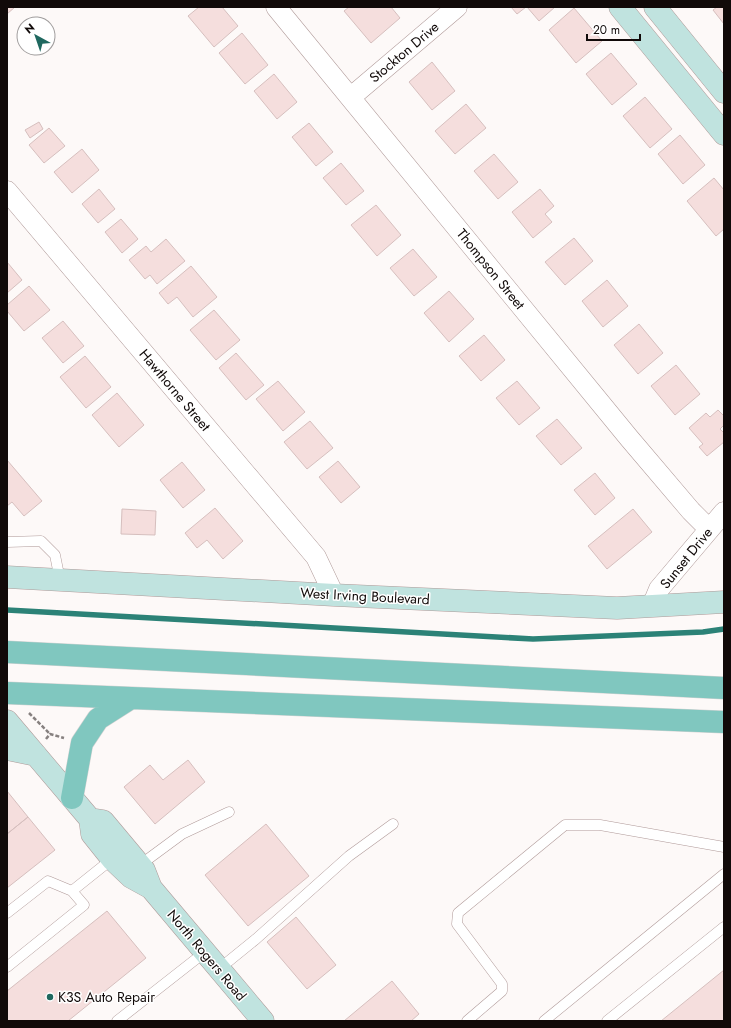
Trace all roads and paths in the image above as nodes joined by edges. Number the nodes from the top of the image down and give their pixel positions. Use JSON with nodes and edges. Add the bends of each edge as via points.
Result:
{"nodes":[{"id":1,"x":276,"y":7,"type":"edge"},
{"id":2,"x":458,"y":7,"type":"edge"},
{"id":3,"x":620,"y":7,"type":"edge"},
{"id":4,"x":655,"y":7,"type":"edge"},
{"id":5,"x":724,"y":92,"type":"edge"},
{"id":6,"x":351,"y":97,"type":"junction"},
{"id":7,"x":724,"y":134,"type":"edge"},
{"id":8,"x":7,"y":191,"type":"edge"},
{"id":9,"x":724,"y":512,"type":"edge"},
{"id":10,"x":709,"y":529,"type":"junction"},
{"id":11,"x":7,"y":542,"type":"edge"},
{"id":12,"x":7,"y":577,"type":"edge"},
{"id":13,"x":60,"y":580,"type":"junction"},
{"id":14,"x":334,"y":595,"type":"junction"},
{"id":15,"x":724,"y":602,"type":"edge"},
{"id":16,"x":652,"y":606,"type":"junction"},
{"id":17,"x":7,"y":652,"type":"edge"},
{"id":18,"x":724,"y":688,"type":"edge"},
{"id":19,"x":7,"y":693,"type":"edge"},
{"id":20,"x":131,"y":698,"type":"junction"},
{"id":21,"x":25,"y":709,"type":"dead end"},
{"id":22,"x":7,"y":721,"type":"edge"},
{"id":23,"x":724,"y":722,"type":"edge"},
{"id":24,"x":50,"y":734,"type":"junction"},
{"id":25,"x":67,"y":739,"type":"dead end"},
{"id":26,"x":41,"y":747,"type":"junction"},
{"id":27,"x":7,"y":749,"type":"edge"},
{"id":28,"x":72,"y":798,"type":"junction"},
{"id":29,"x":229,"y":812,"type":"dead end"},
{"id":30,"x":90,"y":819,"type":"junction"},
{"id":31,"x":393,"y":824,"type":"dead end"},
{"id":32,"x":724,"y":847,"type":"edge"},
{"id":33,"x":112,"y":859,"type":"junction"},
{"id":34,"x":140,"y":865,"type":"junction"},
{"id":35,"x":724,"y":874,"type":"edge"},
{"id":36,"x":151,"y":888,"type":"junction"},
{"id":37,"x":72,"y":891,"type":"junction"},
{"id":38,"x":7,"y":913,"type":"edge"},
{"id":39,"x":724,"y":927,"type":"edge"},
{"id":40,"x":204,"y":952,"type":"junction"},
{"id":41,"x":7,"y":967,"type":"edge"},
{"id":42,"x":219,"y":969,"type":"junction"},
{"id":43,"x":258,"y":1019,"type":"edge"},
{"id":44,"x":117,"y":1021,"type":"edge"},
{"id":45,"x":467,"y":1021,"type":"edge"},
{"id":46,"x":544,"y":1021,"type":"edge"},
{"id":47,"x":607,"y":1021,"type":"edge"}],
"edges":[{"from":1,"to":6,"type":"street","name":"Thompson Street"},
{"from":2,"to":6,"type":"street","name":"Stockton Drive"},
{"from":3,"to":7,"type":"street"},
{"from":4,"to":5,"type":"street"},
{"from":6,"to":10,"type":"street","name":"Thompson Street","via":[[624,432]]},
{"from":8,"to":14,"type":"street","name":"Hawthorne Street","via":[[316,557]]},
{"from":9,"to":10,"type":"street","name":"Sunset Drive"},
{"from":10,"to":16,"type":"street","name":"Sunset Drive","via":[[659,589]]},
{"from":11,"to":13,"type":"lane","via":[[41,541],[55,555]]},
{"from":12,"to":13,"type":"street","name":"West Irving Boulevard"},
{"from":13,"to":14,"type":"street","name":"West Irving Boulevard"},
{"from":14,"to":16,"type":"street","name":"West Irving Boulevard","via":[[617,608]]},
{"from":15,"to":16,"type":"street","name":"West Irving Boulevard"},
{"from":17,"to":18,"type":"main road"},
{"from":19,"to":20,"type":"main road"},
{"from":20,"to":23,"type":"main road"},
{"from":20,"to":28,"type":"main road","via":[[98,719],[82,743]]},
{"from":21,"to":24,"type":"path"},
{"from":22,"to":26,"type":"street","name":"North Rogers Road"},
{"from":24,"to":25,"type":"path"},
{"from":24,"to":26,"type":"path"},
{"from":26,"to":27,"type":"street"},
{"from":26,"to":28,"type":"street","name":"North Rogers Road"},
{"from":28,"to":30,"type":"street","name":"North Rogers Road"},
{"from":29,"to":34,"type":"lane","via":[[182,834]]},
{"from":30,"to":33,"type":"street","name":"North Rogers Road","via":[[92,834]]},
{"from":30,"to":34,"type":"street","name":"North Rogers Road","via":[[103,822]]},
{"from":31,"to":42,"type":"lane","via":[[349,856]]},
{"from":32,"to":45,"type":"lane","via":[[600,825],[565,824],[458,913],[457,924],[502,984],[502,991]]},
{"from":33,"to":36,"type":"street","name":"North Rogers Road","via":[[131,877]]},
{"from":33,"to":37,"type":"lane"},
{"from":34,"to":36,"type":"street","name":"North Rogers Road"},
{"from":35,"to":46,"type":"lane"},
{"from":36,"to":40,"type":"street","name":"North Rogers Road"},
{"from":37,"to":38,"type":"lane","via":[[48,881]]},
{"from":37,"to":41,"type":"lane","via":[[84,906]]},
{"from":39,"to":47,"type":"lane"},
{"from":40,"to":42,"type":"street","name":"North Rogers Road"},
{"from":40,"to":44,"type":"lane"},
{"from":42,"to":43,"type":"street","name":"North Rogers Road"}]}
